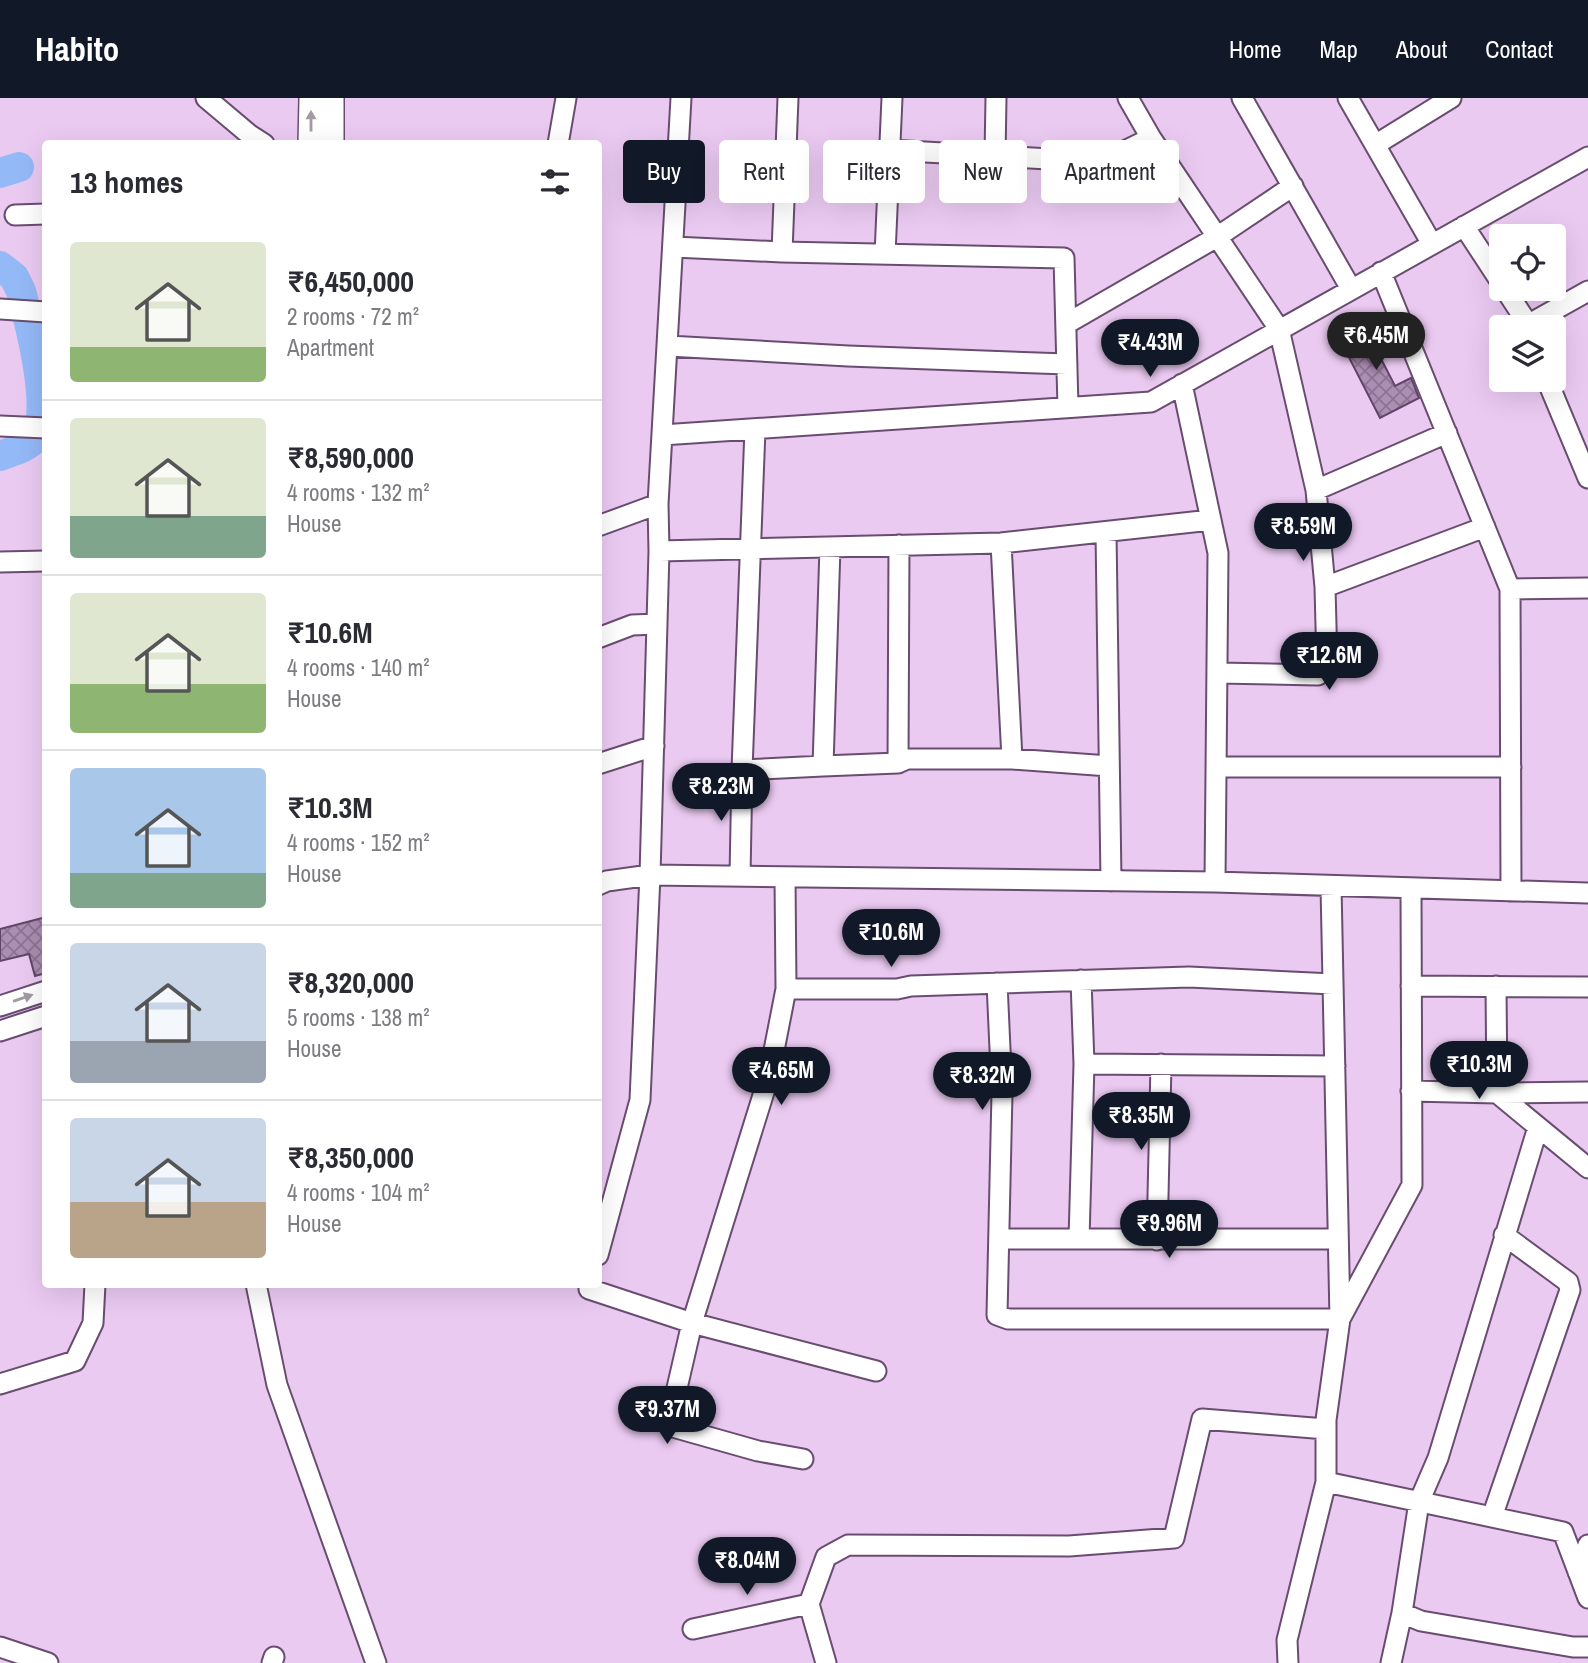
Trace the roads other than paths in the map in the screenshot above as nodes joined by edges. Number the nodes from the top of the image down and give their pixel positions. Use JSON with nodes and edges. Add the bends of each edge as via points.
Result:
{"nodes":[{"id":1,"x":206,"y":98,"type":"edge"},
{"id":2,"x":311,"y":98,"type":"edge"},
{"id":3,"x":332,"y":98,"type":"edge"},
{"id":4,"x":566,"y":98,"type":"edge"},
{"id":5,"x":681,"y":98,"type":"edge"},
{"id":6,"x":788,"y":98,"type":"edge"},
{"id":7,"x":892,"y":98,"type":"edge"},
{"id":8,"x":996,"y":98,"type":"edge"},
{"id":9,"x":1129,"y":98,"type":"edge"},
{"id":10,"x":1242,"y":98,"type":"edge"},
{"id":11,"x":1348,"y":98,"type":"edge"},
{"id":12,"x":1451,"y":98,"type":"edge"},
{"id":13,"x":1151,"y":138,"type":"junction"},
{"id":14,"x":258,"y":140,"type":"edge"},
{"id":15,"x":310,"y":140,"type":"edge"},
{"id":16,"x":332,"y":140,"type":"edge"},
{"id":17,"x":559,"y":140,"type":"edge"},
{"id":18,"x":890,"y":140,"type":"edge"},
{"id":19,"x":995,"y":140,"type":"edge"},
{"id":20,"x":1375,"y":145,"type":"junction"},
{"id":21,"x":1588,"y":156,"type":"edge"},
{"id":22,"x":1027,"y":158,"type":"edge"},
{"id":23,"x":1293,"y":186,"type":"junction"},
{"id":24,"x":888,"y":203,"type":"edge"},
{"id":25,"x":42,"y":214,"type":"edge"},
{"id":26,"x":15,"y":215,"type":"dead end"},
{"id":27,"x":1464,"y":226,"type":"junction"},
{"id":28,"x":1217,"y":237,"type":"junction"},
{"id":29,"x":1432,"y":244,"type":"junction"},
{"id":30,"x":674,"y":247,"type":"junction"},
{"id":31,"x":782,"y":252,"type":"junction"},
{"id":32,"x":886,"y":254,"type":"junction"},
{"id":33,"x":1489,"y":264,"type":"edge"},
{"id":34,"x":1381,"y":272,"type":"junction"},
{"id":35,"x":1351,"y":289,"type":"junction"},
{"id":36,"x":1588,"y":291,"type":"edge"},
{"id":37,"x":1548,"y":315,"type":"edge"},
{"id":38,"x":1066,"y":324,"type":"junction"},
{"id":39,"x":1279,"y":329,"type":"junction"},
{"id":40,"x":668,"y":345,"type":"junction"},
{"id":41,"x":1067,"y":364,"type":"junction"},
{"id":42,"x":1182,"y":384,"type":"junction"},
{"id":43,"x":1552,"y":392,"type":"edge"},
{"id":44,"x":1068,"y":407,"type":"junction"},
{"id":45,"x":0,"y":426,"type":"edge"},
{"id":46,"x":39,"y":427,"type":"edge"},
{"id":47,"x":755,"y":429,"type":"junction"},
{"id":48,"x":1447,"y":433,"type":"junction"},
{"id":49,"x":662,"y":435,"type":"junction"},
{"id":50,"x":1588,"y":478,"type":"edge"},
{"id":51,"x":1316,"y":490,"type":"junction"},
{"id":52,"x":658,"y":504,"type":"junction"},
{"id":53,"x":1211,"y":520,"type":"junction"},
{"id":54,"x":602,"y":525,"type":"edge"},
{"id":55,"x":1485,"y":527,"type":"junction"},
{"id":56,"x":1106,"y":532,"type":"junction"},
{"id":57,"x":1001,"y":542,"type":"junction"},
{"id":58,"x":899,"y":545,"type":"junction"},
{"id":59,"x":830,"y":547,"type":"junction"},
{"id":60,"x":748,"y":549,"type":"junction"},
{"id":61,"x":659,"y":551,"type":"junction"},
{"id":62,"x":42,"y":561,"type":"edge"},
{"id":63,"x":0,"y":562,"type":"edge"},
{"id":64,"x":1325,"y":587,"type":"junction"},
{"id":65,"x":1588,"y":588,"type":"edge"},
{"id":66,"x":1510,"y":589,"type":"junction"},
{"id":67,"x":657,"y":624,"type":"junction"},
{"id":68,"x":602,"y":636,"type":"edge"},
{"id":69,"x":1217,"y":673,"type":"junction"},
{"id":70,"x":654,"y":746,"type":"junction"},
{"id":71,"x":1013,"y":759,"type":"junction"},
{"id":72,"x":602,"y":763,"type":"edge"},
{"id":73,"x":898,"y":763,"type":"junction"},
{"id":74,"x":823,"y":766,"type":"junction"},
{"id":75,"x":1109,"y":766,"type":"junction"},
{"id":76,"x":1216,"y":767,"type":"junction"},
{"id":77,"x":1511,"y":767,"type":"junction"},
{"id":78,"x":742,"y":770,"type":"junction"},
{"id":79,"x":650,"y":875,"type":"junction"},
{"id":80,"x":740,"y":876,"type":"junction"},
{"id":81,"x":785,"y":877,"type":"junction"},
{"id":82,"x":1111,"y":881,"type":"junction"},
{"id":83,"x":1215,"y":882,"type":"junction"},
{"id":84,"x":602,"y":883,"type":"edge"},
{"id":85,"x":1331,"y":886,"type":"junction"},
{"id":86,"x":1411,"y":888,"type":"junction"},
{"id":87,"x":1511,"y":891,"type":"junction"},
{"id":88,"x":1588,"y":893,"type":"edge"},
{"id":89,"x":1082,"y":980,"type":"junction"},
{"id":90,"x":997,"y":984,"type":"junction"},
{"id":91,"x":1333,"y":984,"type":"junction"},
{"id":92,"x":1411,"y":986,"type":"junction"},
{"id":93,"x":1496,"y":986,"type":"junction"},
{"id":94,"x":1588,"y":987,"type":"edge"},
{"id":95,"x":786,"y":989,"type":"junction"},
{"id":96,"x":42,"y":992,"type":"edge"},
{"id":97,"x":0,"y":1006,"type":"edge"},
{"id":98,"x":42,"y":1017,"type":"edge"},
{"id":99,"x":0,"y":1031,"type":"edge"},
{"id":100,"x":1084,"y":1064,"type":"junction"},
{"id":101,"x":1161,"y":1064,"type":"junction"},
{"id":102,"x":1335,"y":1066,"type":"junction"},
{"id":103,"x":1411,"y":1091,"type":"junction"},
{"id":104,"x":1588,"y":1092,"type":"edge"},
{"id":105,"x":1497,"y":1093,"type":"junction"},
{"id":106,"x":1538,"y":1127,"type":"junction"},
{"id":107,"x":1588,"y":1168,"type":"edge"},
{"id":108,"x":1504,"y":1235,"type":"junction"},
{"id":109,"x":1079,"y":1239,"type":"junction"},
{"id":110,"x":1338,"y":1239,"type":"junction"},
{"id":111,"x":602,"y":1240,"type":"edge"},
{"id":112,"x":999,"y":1240,"type":"junction"},
{"id":113,"x":1157,"y":1240,"type":"junction"},
{"id":114,"x":95,"y":1288,"type":"edge"},
{"id":115,"x":257,"y":1288,"type":"edge"},
{"id":116,"x":589,"y":1288,"type":"edge"},
{"id":117,"x":1340,"y":1319,"type":"junction"},
{"id":118,"x":692,"y":1323,"type":"junction"},
{"id":119,"x":876,"y":1371,"type":"dead end"},
{"id":120,"x":0,"y":1384,"type":"edge"},
{"id":121,"x":1326,"y":1429,"type":"junction"},
{"id":122,"x":803,"y":1459,"type":"dead end"},
{"id":123,"x":1325,"y":1482,"type":"junction"},
{"id":124,"x":1419,"y":1502,"type":"junction"},
{"id":125,"x":1492,"y":1517,"type":"junction"},
{"id":126,"x":1583,"y":1547,"type":"edge"},
{"id":127,"x":1588,"y":1598,"type":"edge"},
{"id":128,"x":809,"y":1604,"type":"junction"},
{"id":129,"x":1402,"y":1613,"type":"junction"},
{"id":130,"x":693,"y":1629,"type":"dead end"},
{"id":131,"x":0,"y":1647,"type":"edge"},
{"id":132,"x":1588,"y":1647,"type":"edge"},
{"id":133,"x":48,"y":1663,"type":"edge"},
{"id":134,"x":376,"y":1663,"type":"edge"},
{"id":135,"x":826,"y":1663,"type":"edge"},
{"id":136,"x":1288,"y":1663,"type":"edge"},
{"id":137,"x":1391,"y":1663,"type":"edge"}],
"edges":[{"from":1,"to":14,"type":"street"},
{"from":15,"to":2,"type":"street","one_way":true},
{"from":3,"to":16,"type":"street"},
{"from":4,"to":17,"type":"street"},
{"from":5,"to":30,"type":"street"},
{"from":6,"to":31,"type":"street"},
{"from":7,"to":18,"type":"street"},
{"from":8,"to":19,"type":"street"},
{"from":9,"to":13,"type":"street"},
{"from":10,"to":23,"type":"street"},
{"from":11,"to":20,"type":"street"},
{"from":12,"to":20,"type":"street"},
{"from":13,"to":22,"type":"street","via":[[1102,162]]},
{"from":13,"to":28,"type":"street"},
{"from":20,"to":29,"type":"street"},
{"from":21,"to":27,"type":"street"},
{"from":23,"to":28,"type":"street"},
{"from":23,"to":35,"type":"street"},
{"from":24,"to":32,"type":"street"},
{"from":25,"to":26,"type":"street"},
{"from":27,"to":29,"type":"street"},
{"from":27,"to":33,"type":"street"},
{"from":28,"to":38,"type":"street"},
{"from":28,"to":39,"type":"street"},
{"from":29,"to":34,"type":"street"},
{"from":30,"to":31,"type":"street"},
{"from":30,"to":40,"type":"street"},
{"from":31,"to":32,"type":"street"},
{"from":32,"to":38,"type":"street","via":[[1064,258]]},
{"from":34,"to":35,"type":"street"},
{"from":34,"to":48,"type":"street"},
{"from":35,"to":39,"type":"street"},
{"from":36,"to":37,"type":"street"},
{"from":38,"to":41,"type":"street"},
{"from":39,"to":42,"type":"street"},
{"from":39,"to":51,"type":"street"},
{"from":40,"to":41,"type":"street"},
{"from":40,"to":49,"type":"street"},
{"from":41,"to":44,"type":"street"},
{"from":42,"to":44,"type":"street","via":[[1151,402]]},
{"from":42,"to":53,"type":"street"},
{"from":43,"to":50,"type":"street"},
{"from":44,"to":47,"type":"street"},
{"from":45,"to":46,"type":"street"},
{"from":47,"to":49,"type":"street"},
{"from":47,"to":60,"type":"street"},
{"from":48,"to":51,"type":"street"},
{"from":48,"to":55,"type":"street"},
{"from":49,"to":52,"type":"street"},
{"from":51,"to":64,"type":"street"},
{"from":52,"to":54,"type":"street"},
{"from":52,"to":61,"type":"street"},
{"from":53,"to":56,"type":"street"},
{"from":53,"to":69,"type":"street","via":[[1218,553]]},
{"from":55,"to":64,"type":"street"},
{"from":55,"to":66,"type":"street"},
{"from":56,"to":57,"type":"street"},
{"from":56,"to":75,"type":"street"},
{"from":57,"to":58,"type":"street"},
{"from":57,"to":71,"type":"street"},
{"from":58,"to":59,"type":"street"},
{"from":58,"to":73,"type":"street"},
{"from":59,"to":60,"type":"street"},
{"from":59,"to":74,"type":"street"},
{"from":60,"to":61,"type":"street"},
{"from":60,"to":78,"type":"street"},
{"from":61,"to":67,"type":"street"},
{"from":62,"to":63,"type":"street"},
{"from":64,"to":69,"type":"street","via":[[1326,666],[1318,675]]},
{"from":65,"to":66,"type":"street"},
{"from":66,"to":77,"type":"street"},
{"from":67,"to":68,"type":"street","via":[[632,625]]},
{"from":67,"to":70,"type":"street"},
{"from":69,"to":76,"type":"street"},
{"from":70,"to":72,"type":"street"},
{"from":70,"to":79,"type":"street"},
{"from":71,"to":73,"type":"street","via":[[907,759]]},
{"from":71,"to":75,"type":"street"},
{"from":73,"to":74,"type":"street"},
{"from":74,"to":78,"type":"street"},
{"from":75,"to":82,"type":"street"},
{"from":76,"to":77,"type":"street"},
{"from":76,"to":83,"type":"street"},
{"from":77,"to":87,"type":"street"},
{"from":78,"to":80,"type":"street"},
{"from":79,"to":80,"type":"street"},
{"from":79,"to":84,"type":"street"},
{"from":79,"to":111,"type":"street","via":[[640,1100]]},
{"from":80,"to":81,"type":"street"},
{"from":81,"to":82,"type":"street"},
{"from":81,"to":95,"type":"street"},
{"from":82,"to":83,"type":"street"},
{"from":83,"to":85,"type":"street"},
{"from":85,"to":86,"type":"street"},
{"from":85,"to":91,"type":"street"},
{"from":86,"to":87,"type":"street"},
{"from":86,"to":92,"type":"street"},
{"from":87,"to":88,"type":"street"},
{"from":89,"to":90,"type":"street"},
{"from":89,"to":91,"type":"street","via":[[1189,977]]},
{"from":89,"to":100,"type":"street"},
{"from":90,"to":95,"type":"street"},
{"from":90,"to":112,"type":"street","via":[[1002,1093]]},
{"from":91,"to":102,"type":"street"},
{"from":92,"to":93,"type":"street"},
{"from":92,"to":103,"type":"street"},
{"from":93,"to":94,"type":"street"},
{"from":93,"to":105,"type":"street"},
{"from":95,"to":118,"type":"street","via":[[769,1076]]},
{"from":97,"to":96,"type":"street","one_way":true},
{"from":98,"to":99,"type":"street"},
{"from":100,"to":101,"type":"street"},
{"from":100,"to":109,"type":"street"},
{"from":101,"to":102,"type":"street"},
{"from":101,"to":113,"type":"street"},
{"from":102,"to":110,"type":"street"},
{"from":103,"to":105,"type":"street"},
{"from":103,"to":117,"type":"street","via":[[1412,1185]]},
{"from":104,"to":105,"type":"street"},
{"from":105,"to":106,"type":"street"},
{"from":106,"to":107,"type":"street"},
{"from":106,"to":108,"type":"street"},
{"from":108,"to":124,"type":"street","via":[[1438,1458]]},
{"from":108,"to":125,"type":"street","via":[[1568,1282],[1570,1290]]},
{"from":109,"to":112,"type":"street"},
{"from":109,"to":113,"type":"street"},
{"from":110,"to":113,"type":"street"},
{"from":110,"to":117,"type":"street"},
{"from":112,"to":117,"type":"street","via":[[997,1315],[1008,1319]]},
{"from":114,"to":120,"type":"street","via":[[93,1323],[75,1361]]},
{"from":115,"to":134,"type":"street","via":[[277,1385]]},
{"from":116,"to":118,"type":"street"},
{"from":117,"to":121,"type":"street"},
{"from":118,"to":119,"type":"street"},
{"from":118,"to":122,"type":"street","via":[[671,1414],[673,1427]]},
{"from":121,"to":123,"type":"street"},
{"from":121,"to":128,"type":"street","via":[[1202,1419],[1174,1538],[1069,1546],[848,1545],[826,1557]]},
{"from":123,"to":124,"type":"street"},
{"from":123,"to":136,"type":"street","via":[[1287,1640]]},
{"from":124,"to":125,"type":"street"},
{"from":124,"to":129,"type":"street"},
{"from":125,"to":126,"type":"street","via":[[1563,1532]]},
{"from":126,"to":127,"type":"street","via":[[1578,1572]]},
{"from":128,"to":130,"type":"street"},
{"from":128,"to":135,"type":"street"},
{"from":129,"to":132,"type":"street","via":[[1421,1621]]},
{"from":129,"to":137,"type":"street"},
{"from":131,"to":133,"type":"street"}]}
